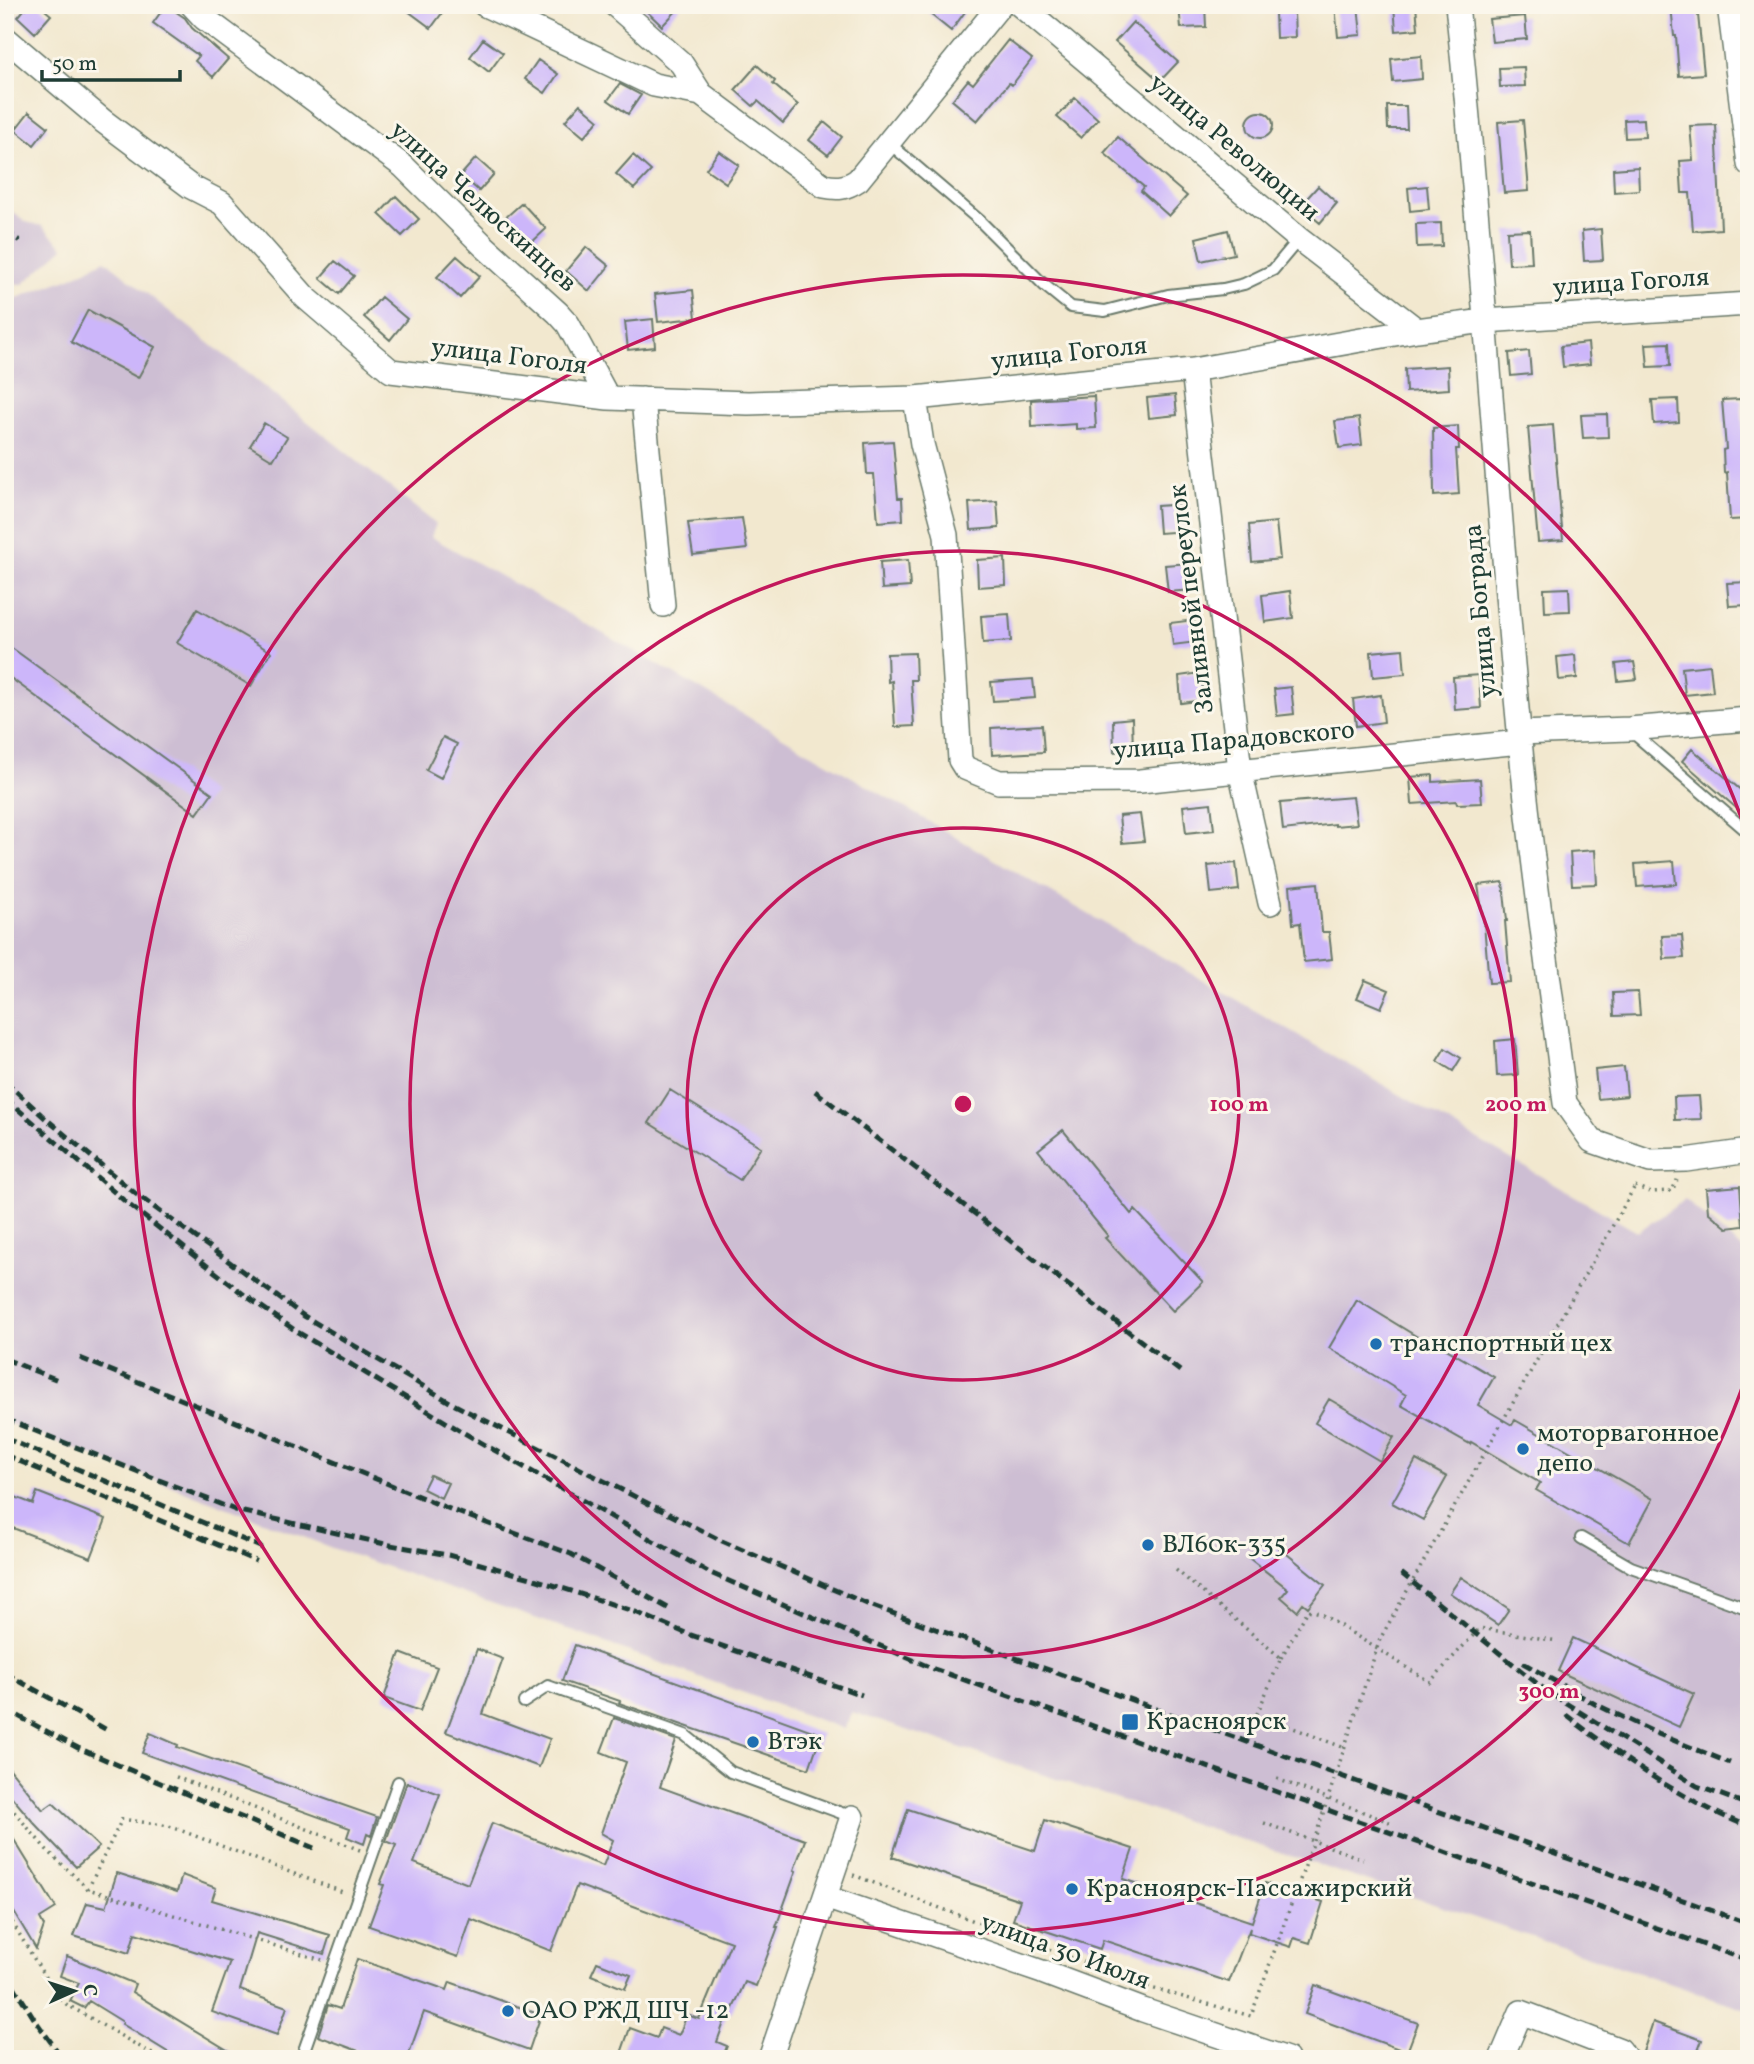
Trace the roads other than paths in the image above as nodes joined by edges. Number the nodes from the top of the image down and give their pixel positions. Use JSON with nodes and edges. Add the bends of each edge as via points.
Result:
{"nodes":[{"id":1,"x":192,"y":5,"type":"edge"},
{"id":2,"x":485,"y":5,"type":"edge"},
{"id":3,"x":615,"y":5,"type":"edge"},
{"id":4,"x":1000,"y":5,"type":"edge"},
{"id":5,"x":1020,"y":5,"type":"edge"},
{"id":6,"x":1457,"y":5,"type":"edge"},
{"id":7,"x":1729,"y":5,"type":"edge"},
{"id":8,"x":5,"y":38,"type":"edge"},
{"id":9,"x":701,"y":94,"type":"junction"},
{"id":10,"x":889,"y":143,"type":"junction"},
{"id":11,"x":1749,"y":164,"type":"edge"},
{"id":12,"x":1299,"y":239,"type":"junction"},
{"id":13,"x":1749,"y":304,"type":"edge"},
{"id":14,"x":1484,"y":321,"type":"junction"},
{"id":15,"x":1417,"y":330,"type":"junction"},
{"id":16,"x":1193,"y":370,"type":"junction"},
{"id":17,"x":915,"y":397,"type":"junction"},
{"id":18,"x":608,"y":398,"type":"junction"},
{"id":19,"x":643,"y":400,"type":"junction"},
{"id":20,"x":663,"y":605,"type":"dead end"},
{"id":21,"x":1749,"y":719,"type":"edge"},
{"id":22,"x":1629,"y":729,"type":"junction"},
{"id":23,"x":1520,"y":737,"type":"junction"},
{"id":24,"x":1240,"y":770,"type":"junction"},
{"id":25,"x":1749,"y":834,"type":"edge"},
{"id":26,"x":1270,"y":903,"type":"dead end"},
{"id":27,"x":1749,"y":1151,"type":"edge"},
{"id":28,"x":1581,"y":1538,"type":"dead end"},
{"id":29,"x":1749,"y":1609,"type":"edge"},
{"id":30,"x":524,"y":1702,"type":"dead end"},
{"id":31,"x":398,"y":1782,"type":"dead end"},
{"id":32,"x":852,"y":1818,"type":"joint"},
{"id":33,"x":825,"y":1897,"type":"junction"},
{"id":34,"x":1263,"y":2055,"type":"edge"},
{"id":35,"x":301,"y":2059,"type":"edge"},
{"id":36,"x":770,"y":2059,"type":"edge"},
{"id":37,"x":1287,"y":2059,"type":"edge"},
{"id":38,"x":1501,"y":2059,"type":"edge"},
{"id":39,"x":1626,"y":2059,"type":"edge"}],
"edges":[{"from":1,"to":18,"type":"street","name":"улица Челюскинцев","via":[[403,166],[568,324]]},
{"from":2,"to":9,"type":"street","via":[[653,85]]},
{"from":3,"to":9,"type":"street","via":[[681,63]]},
{"from":4,"to":10,"type":"street"},
{"from":5,"to":12,"type":"street","name":"улица Революции"},
{"from":6,"to":14,"type":"street","name":"улица Бограда"},
{"from":7,"to":11,"type":"street"},
{"from":8,"to":18,"type":"street","name":"улица Гоголя","via":[[103,121],[191,187],[222,204],[305,297],[391,371]]},
{"from":9,"to":10,"type":"street","via":[[824,186],[835,189],[858,180]]},
{"from":10,"to":12,"type":"lane","via":[[1071,307],[1105,311],[1168,295],[1244,284],[1273,270]]},
{"from":12,"to":15,"type":"street","name":"улица Революции"},
{"from":13,"to":14,"type":"street","name":"улица Гоголя"},
{"from":14,"to":15,"type":"street","name":"улица Гоголя"},
{"from":14,"to":23,"type":"street","name":"улица Бограда"},
{"from":15,"to":16,"type":"street","name":"улица Гоголя"},
{"from":16,"to":17,"type":"street","name":"улица Гоголя"},
{"from":16,"to":24,"type":"street","name":"Заливной переулок"},
{"from":17,"to":19,"type":"street","name":"улица Гоголя","via":[[748,403]]},
{"from":17,"to":24,"type":"street","name":"улица Парадовского","via":[[946,535],[960,760],[965,768],[999,782],[1140,781]]},
{"from":18,"to":19,"type":"street","name":"улица Гоголя"},
{"from":19,"to":20,"type":"street"},
{"from":21,"to":22,"type":"street","name":"улица Парадовского"},
{"from":22,"to":23,"type":"street","name":"улица Парадовского"},
{"from":22,"to":25,"type":"lane"},
{"from":23,"to":24,"type":"street","name":"улица Парадовского"},
{"from":23,"to":27,"type":"street","name":"улица Бограда","via":[[1565,1103],[1592,1141],[1650,1161]]},
{"from":24,"to":26,"type":"street","name":"Заливной переулок"},
{"from":28,"to":29,"type":"lane","via":[[1631,1567]]},
{"from":30,"to":32,"type":"lane","via":[[548,1686],[685,1735],[732,1772]]},
{"from":31,"to":35,"type":"lane"},
{"from":32,"to":33,"type":"street"},
{"from":33,"to":34,"type":"street","name":"улица 30 Июля"},
{"from":33,"to":36,"type":"street"},
{"from":34,"to":37,"type":"street","name":"улица 30 Июля"},
{"from":38,"to":39,"type":"street","via":[[1521,2012],[1620,2050]]}]}
